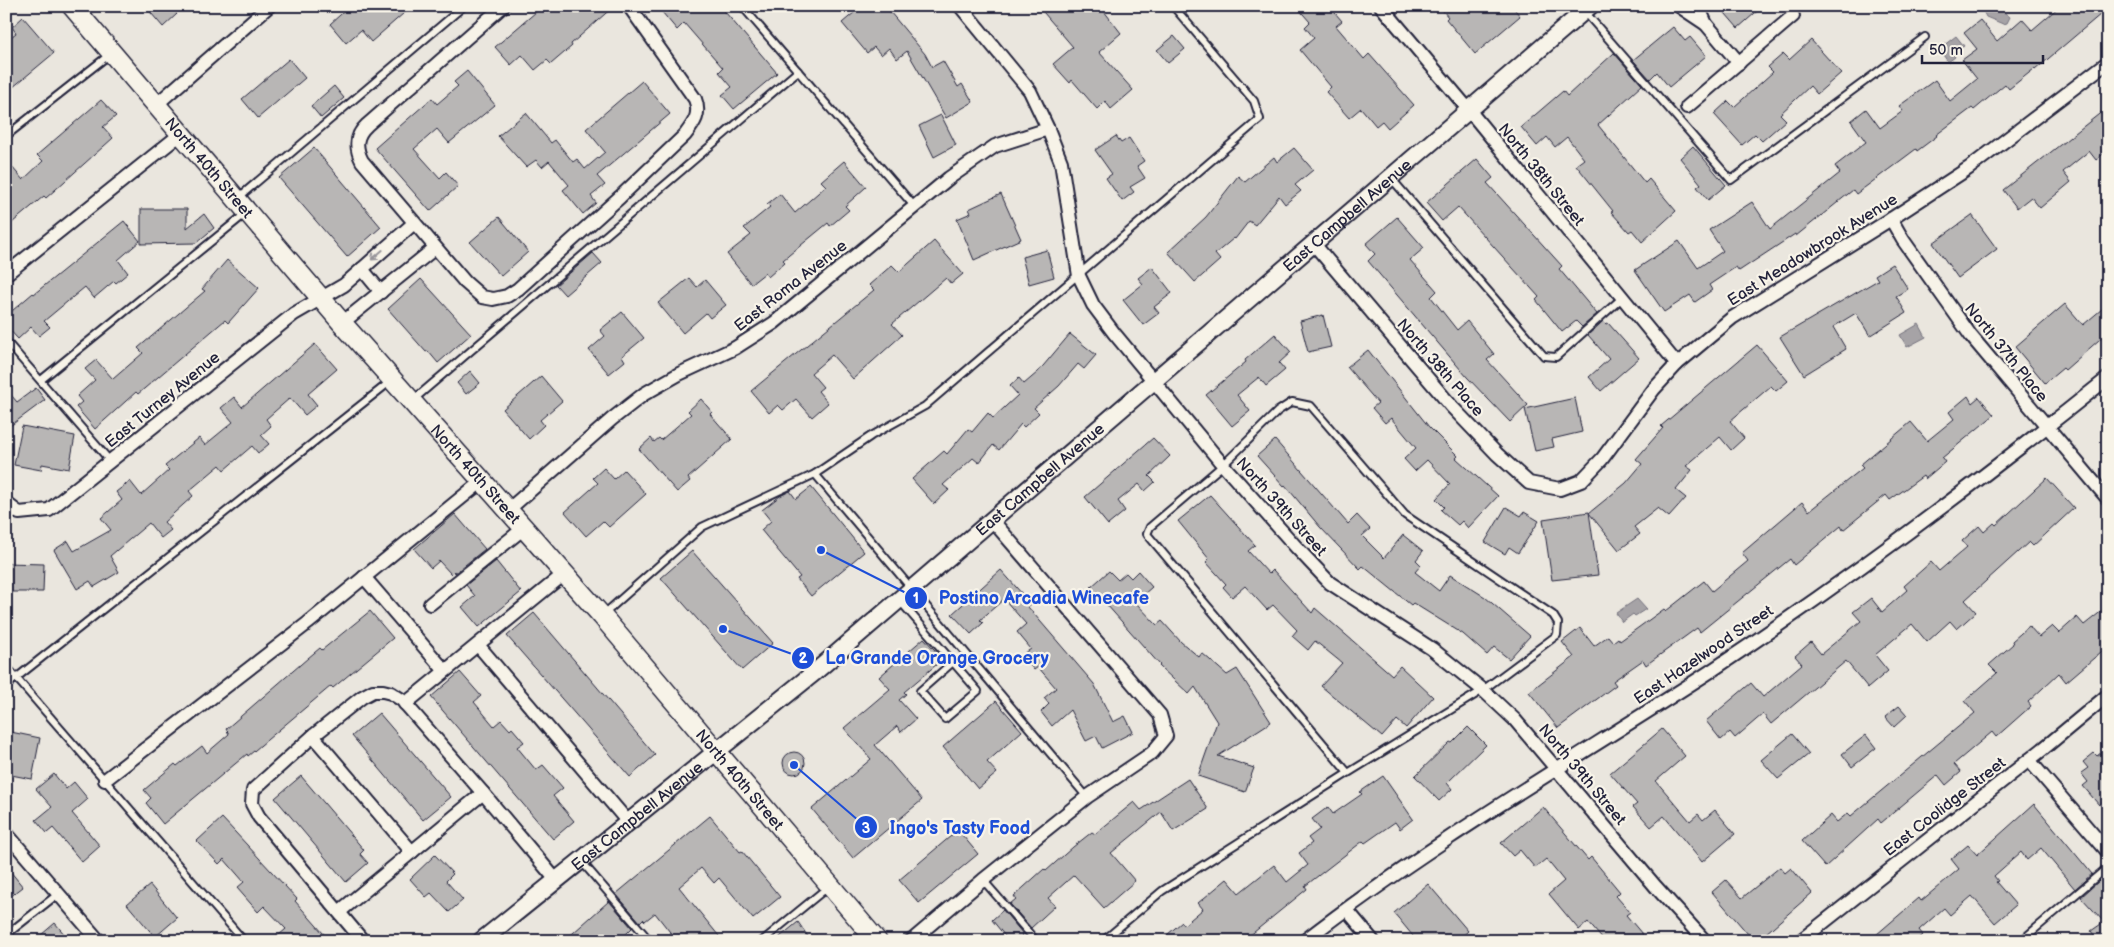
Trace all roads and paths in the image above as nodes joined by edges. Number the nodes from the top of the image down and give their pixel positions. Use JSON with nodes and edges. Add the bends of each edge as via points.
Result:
{"nodes":[{"id":1,"x":72,"y":6,"type":"edge"},
{"id":2,"x":269,"y":6,"type":"edge"},
{"id":3,"x":464,"y":6,"type":"edge"},
{"id":4,"x":502,"y":6,"type":"edge"},
{"id":5,"x":629,"y":6,"type":"edge"},
{"id":6,"x":742,"y":6,"type":"edge"},
{"id":7,"x":960,"y":6,"type":"edge"},
{"id":8,"x":1173,"y":6,"type":"edge"},
{"id":9,"x":1381,"y":6,"type":"edge"},
{"id":10,"x":1698,"y":6,"type":"edge"},
{"id":11,"x":1680,"y":7,"type":"edge"},
{"id":12,"x":1587,"y":9,"type":"edge"},
{"id":13,"x":1793,"y":16,"type":"dead end"},
{"id":14,"x":1706,"y":24,"type":"junction"},
{"id":15,"x":1925,"y":37,"type":"dead end"},
{"id":16,"x":112,"y":52,"type":"junction"},
{"id":17,"x":2108,"y":62,"type":"edge"},
{"id":18,"x":1739,"y":63,"type":"junction"},
{"id":19,"x":798,"y":71,"type":"junction"},
{"id":20,"x":157,"y":104,"type":"junction"},
{"id":21,"x":1687,"y":107,"type":"dead end"},
{"id":22,"x":1468,"y":109,"type":"junction"},
{"id":23,"x":1048,"y":129,"type":"junction"},
{"id":24,"x":182,"y":133,"type":"junction"},
{"id":25,"x":6,"y":136,"type":"edge"},
{"id":26,"x":1390,"y":177,"type":"junction"},
{"id":27,"x":242,"y":205,"type":"junction"},
{"id":28,"x":914,"y":206,"type":"junction"},
{"id":29,"x":1891,"y":219,"type":"junction"},
{"id":30,"x":414,"y":223,"type":"junction"},
{"id":31,"x":1313,"y":243,"type":"junction"},
{"id":32,"x":435,"y":248,"type":"junction"},
{"id":33,"x":362,"y":269,"type":"junction"},
{"id":34,"x":6,"y":274,"type":"edge"},
{"id":35,"x":1079,"y":276,"type":"junction"},
{"id":36,"x":381,"y":292,"type":"junction"},
{"id":37,"x":1623,"y":297,"type":"junction"},
{"id":38,"x":320,"y":298,"type":"junction"},
{"id":39,"x":342,"y":323,"type":"junction"},
{"id":40,"x":6,"y":341,"type":"edge"},
{"id":41,"x":1677,"y":364,"type":"junction"},
{"id":42,"x":2108,"y":378,"type":"edge"},
{"id":43,"x":40,"y":380,"type":"junction"},
{"id":44,"x":392,"y":380,"type":"junction"},
{"id":45,"x":1153,"y":382,"type":"junction"},
{"id":46,"x":411,"y":401,"type":"junction"},
{"id":47,"x":2047,"y":427,"type":"junction"},
{"id":48,"x":110,"y":461,"type":"junction"},
{"id":49,"x":1223,"y":464,"type":"junction"},
{"id":50,"x":815,"y":474,"type":"junction"},
{"id":51,"x":482,"y":481,"type":"junction"},
{"id":52,"x":1560,"y":489,"type":"joint"},
{"id":53,"x":2108,"y":498,"type":"edge"},
{"id":54,"x":6,"y":503,"type":"edge"},
{"id":55,"x":508,"y":510,"type":"junction"},
{"id":56,"x":992,"y":520,"type":"junction"},
{"id":57,"x":524,"y":528,"type":"junction"},
{"id":58,"x":564,"y":574,"type":"junction"},
{"id":59,"x":364,"y":577,"type":"junction"},
{"id":60,"x":906,"y":595,"type":"junction"},
{"id":61,"x":430,"y":604,"type":"dead end"},
{"id":62,"x":602,"y":616,"type":"junction"},
{"id":63,"x":478,"y":645,"type":"junction"},
{"id":64,"x":953,"y":662,"type":"junction"},
{"id":65,"x":6,"y":666,"type":"edge"},
{"id":66,"x":444,"y":671,"type":"junction"},
{"id":67,"x":17,"y":678,"type":"junction"},
{"id":68,"x":6,"y":686,"type":"edge"},
{"id":69,"x":1483,"y":690,"type":"junction"},
{"id":70,"x":2108,"y":696,"type":"edge"},
{"id":71,"x":405,"y":704,"type":"junction"},
{"id":72,"x":313,"y":736,"type":"junction"},
{"id":73,"x":717,"y":752,"type":"junction"},
{"id":74,"x":2029,"y":760,"type":"junction"},
{"id":75,"x":1556,"y":768,"type":"junction"},
{"id":76,"x":1348,"y":773,"type":"junction"},
{"id":77,"x":105,"y":780,"type":"junction"},
{"id":78,"x":483,"y":793,"type":"junction"},
{"id":79,"x":1087,"y":797,"type":"junction"},
{"id":80,"x":628,"y":822,"type":"junction"},
{"id":81,"x":6,"y":833,"type":"edge"},
{"id":82,"x":412,"y":852,"type":"junction"},
{"id":83,"x":2108,"y":852,"type":"edge"},
{"id":84,"x":581,"y":861,"type":"junction"},
{"id":85,"x":2108,"y":867,"type":"edge"},
{"id":86,"x":556,"y":880,"type":"junction"},
{"id":87,"x":983,"y":880,"type":"junction"},
{"id":88,"x":829,"y":886,"type":"junction"},
{"id":89,"x":58,"y":894,"type":"junction"},
{"id":90,"x":1347,"y":910,"type":"junction"},
{"id":91,"x":338,"y":912,"type":"junction"},
{"id":92,"x":6,"y":935,"type":"edge"},
{"id":93,"x":872,"y":939,"type":"edge"},
{"id":94,"x":98,"y":941,"type":"edge"},
{"id":95,"x":244,"y":941,"type":"edge"},
{"id":96,"x":363,"y":941,"type":"edge"},
{"id":97,"x":481,"y":941,"type":"edge"},
{"id":98,"x":650,"y":941,"type":"edge"},
{"id":99,"x":762,"y":941,"type":"edge"},
{"id":100,"x":911,"y":941,"type":"edge"},
{"id":101,"x":1036,"y":941,"type":"edge"},
{"id":102,"x":1104,"y":941,"type":"edge"},
{"id":103,"x":1304,"y":941,"type":"edge"},
{"id":104,"x":1373,"y":941,"type":"edge"},
{"id":105,"x":1705,"y":941,"type":"edge"},
{"id":106,"x":1800,"y":941,"type":"edge"},
{"id":107,"x":2021,"y":941,"type":"edge"}],
"edges":[{"from":1,"to":16,"type":"main road","name":"North 40th Street"},
{"from":2,"to":20,"type":"street"},
{"from":3,"to":27,"type":"lane"},
{"from":4,"to":30,"type":"street","via":[[358,136],[356,143],[362,161]]},
{"from":5,"to":32,"type":"street","via":[[695,100],[698,114],[685,135],[507,296],[482,297]]},
{"from":6,"to":19,"type":"lane"},
{"from":7,"to":23,"type":"street","name":"North 39th Street","via":[[1030,91]]},
{"from":8,"to":35,"type":"lane","via":[[1249,93],[1260,119]]},
{"from":9,"to":22,"type":"street","name":"North 38th Street"},
{"from":10,"to":14,"type":"street"},
{"from":11,"to":14,"type":"street"},
{"from":12,"to":15,"type":"lane","via":[[1730,180]]},
{"from":12,"to":22,"type":"street","name":"East Campbell Avenue"},
{"from":13,"to":18,"type":"street"},
{"from":14,"to":18,"type":"street"},
{"from":16,"to":20,"type":"main road","name":"North 40th Street"},
{"from":16,"to":25,"type":"lane"},
{"from":17,"to":29,"type":"street","name":"East Meadowbrook Avenue","via":[[1968,168]]},
{"from":18,"to":21,"type":"street"},
{"from":19,"to":28,"type":"lane"},
{"from":19,"to":46,"type":"lane"},
{"from":20,"to":24,"type":"main road","name":"North 40th Street"},
{"from":22,"to":26,"type":"street","name":"East Campbell Avenue"},
{"from":22,"to":37,"type":"street","name":"North 38th Street"},
{"from":23,"to":28,"type":"street","name":"East Roma Avenue","via":[[996,146],[948,178]]},
{"from":23,"to":35,"type":"street","name":"North 39th Street","via":[[1061,162]]},
{"from":24,"to":27,"type":"main road","name":"North 40th Street"},
{"from":24,"to":34,"type":"street"},
{"from":26,"to":31,"type":"street","name":"East Campbell Avenue"},
{"from":26,"to":37,"type":"lane","via":[[1544,356],[1556,357]]},
{"from":27,"to":38,"type":"main road","name":"North 40th Street"},
{"from":27,"to":43,"type":"lane"},
{"from":28,"to":55,"type":"street","name":"East Roma Avenue","via":[[774,323],[735,348],[678,374],[644,394],[612,418]]},
{"from":29,"to":41,"type":"street","name":"East Meadowbrook Avenue","via":[[1732,318]]},
{"from":29,"to":47,"type":"street","name":"North 37th Place","via":[[1971,336]]},
{"from":30,"to":32,"type":"street"},
{"from":30,"to":33,"type":"street","name":"East Turney Avenue","one_way":true},
{"from":31,"to":45,"type":"street","name":"East Campbell Avenue"},
{"from":31,"to":52,"type":"street","name":"North 38th Place","via":[[1497,454],[1529,483]]},
{"from":32,"to":36,"type":"street"},
{"from":33,"to":36,"type":"street"},
{"from":33,"to":38,"type":"street","name":"East Turney Avenue","via":[[344,285]]},
{"from":35,"to":45,"type":"street","name":"North 39th Street","via":[[1092,306]]},
{"from":35,"to":50,"type":"lane","via":[[925,406],[871,436]]},
{"from":36,"to":39,"type":"street"},
{"from":37,"to":41,"type":"street","name":"North 38th Street"},
{"from":38,"to":39,"type":"main road","name":"North 40th Street"},
{"from":38,"to":48,"type":"street","name":"East Turney Avenue","via":[[294,314]]},
{"from":39,"to":44,"type":"main road","name":"North 40th Street"},
{"from":40,"to":43,"type":"lane"},
{"from":41,"to":52,"type":"street","name":"East Meadowbrook Avenue","via":[[1654,389],[1602,459],[1581,480]]},
{"from":42,"to":47,"type":"street","name":"East Hazelwood Street"},
{"from":43,"to":48,"type":"lane"},
{"from":44,"to":46,"type":"main road","name":"North 40th Street"},
{"from":44,"to":67,"type":"lane"},
{"from":45,"to":49,"type":"street","name":"North 39th Street"},
{"from":45,"to":56,"type":"street","name":"East Campbell Avenue"},
{"from":46,"to":51,"type":"main road","name":"North 40th Street"},
{"from":47,"to":53,"type":"street","name":"North 37th Place"},
{"from":47,"to":75,"type":"street","name":"East Hazelwood Street","via":[[1884,551],[1711,670]]},
{"from":48,"to":54,"type":"street","name":"East Turney Avenue","via":[[49,510],[19,513]]},
{"from":49,"to":69,"type":"street","name":"North 39th Street","via":[[1330,582],[1432,650]]},
{"from":49,"to":69,"type":"lane","via":[[1278,411],[1292,402],[1311,406],[1405,515],[1553,615],[1558,623],[1557,635]]},
{"from":49,"to":76,"type":"lane","via":[[1150,527],[1147,534]]},
{"from":50,"to":60,"type":"lane"},
{"from":50,"to":62,"type":"lane","via":[[702,527]]},
{"from":51,"to":55,"type":"main road","name":"North 40th Street"},
{"from":51,"to":59,"type":"street"},
{"from":55,"to":57,"type":"main road","name":"North 40th Street"},
{"from":56,"to":60,"type":"street","name":"East Campbell Avenue"},
{"from":56,"to":79,"type":"street","via":[[1160,715],[1166,736],[1152,753]]},
{"from":57,"to":58,"type":"main road","name":"North 40th Street"},
{"from":57,"to":61,"type":"street"},
{"from":58,"to":62,"type":"main road","name":"North 40th Street"},
{"from":58,"to":63,"type":"street"},
{"from":59,"to":66,"type":"street"},
{"from":59,"to":77,"type":"street"},
{"from":60,"to":64,"type":"lane"},
{"from":60,"to":73,"type":"street","name":"East Campbell Avenue"},
{"from":60,"to":79,"type":"lane"},
{"from":62,"to":73,"type":"main road","name":"North 40th Street"},
{"from":63,"to":66,"type":"street"},
{"from":63,"to":80,"type":"street"},
{"from":64,"to":64,"type":"lane","via":[[978,691],[945,720],[920,691]]},
{"from":65,"to":67,"type":"lane"},
{"from":66,"to":71,"type":"street"},
{"from":67,"to":68,"type":"lane"},
{"from":67,"to":77,"type":"lane"},
{"from":69,"to":75,"type":"street","name":"North 39th Street","via":[[1515,720]]},
{"from":69,"to":76,"type":"lane"},
{"from":70,"to":74,"type":"street","name":"East Coolidge Street"},
{"from":71,"to":72,"type":"street","via":[[391,692],[373,691]]},
{"from":71,"to":78,"type":"street"},
{"from":72,"to":82,"type":"street"},
{"from":72,"to":91,"type":"street","via":[[252,790],[252,804],[278,842]]},
{"from":73,"to":80,"type":"street","name":"East Campbell Avenue"},
{"from":73,"to":88,"type":"main road","name":"North 40th Street"},
{"from":74,"to":83,"type":"street"},
{"from":74,"to":106,"type":"street","name":"East Coolidge Street"},
{"from":75,"to":90,"type":"street","name":"East Hazelwood Street","via":[[1448,837]]},
{"from":75,"to":105,"type":"street","name":"North 39th Street"},
{"from":76,"to":102,"type":"lane","via":[[1162,891]]},
{"from":77,"to":95,"type":"lane"},
{"from":78,"to":82,"type":"street"},
{"from":78,"to":86,"type":"street"},
{"from":79,"to":87,"type":"street"},
{"from":80,"to":84,"type":"street","name":"East Campbell Avenue"},
{"from":81,"to":89,"type":"street"},
{"from":82,"to":91,"type":"street"},
{"from":84,"to":86,"type":"street","name":"East Campbell Avenue"},
{"from":84,"to":98,"type":"lane"},
{"from":85,"to":107,"type":"lane"},
{"from":86,"to":97,"type":"street","name":"East Campbell Avenue"},
{"from":87,"to":100,"type":"street"},
{"from":87,"to":101,"type":"lane"},
{"from":88,"to":93,"type":"main road","name":"North 40th Street"},
{"from":88,"to":99,"type":"lane"},
{"from":89,"to":92,"type":"lane"},
{"from":89,"to":94,"type":"street"},
{"from":90,"to":103,"type":"street","name":"East Hazelwood Street"},
{"from":90,"to":104,"type":"street"},
{"from":91,"to":96,"type":"street"}]}
